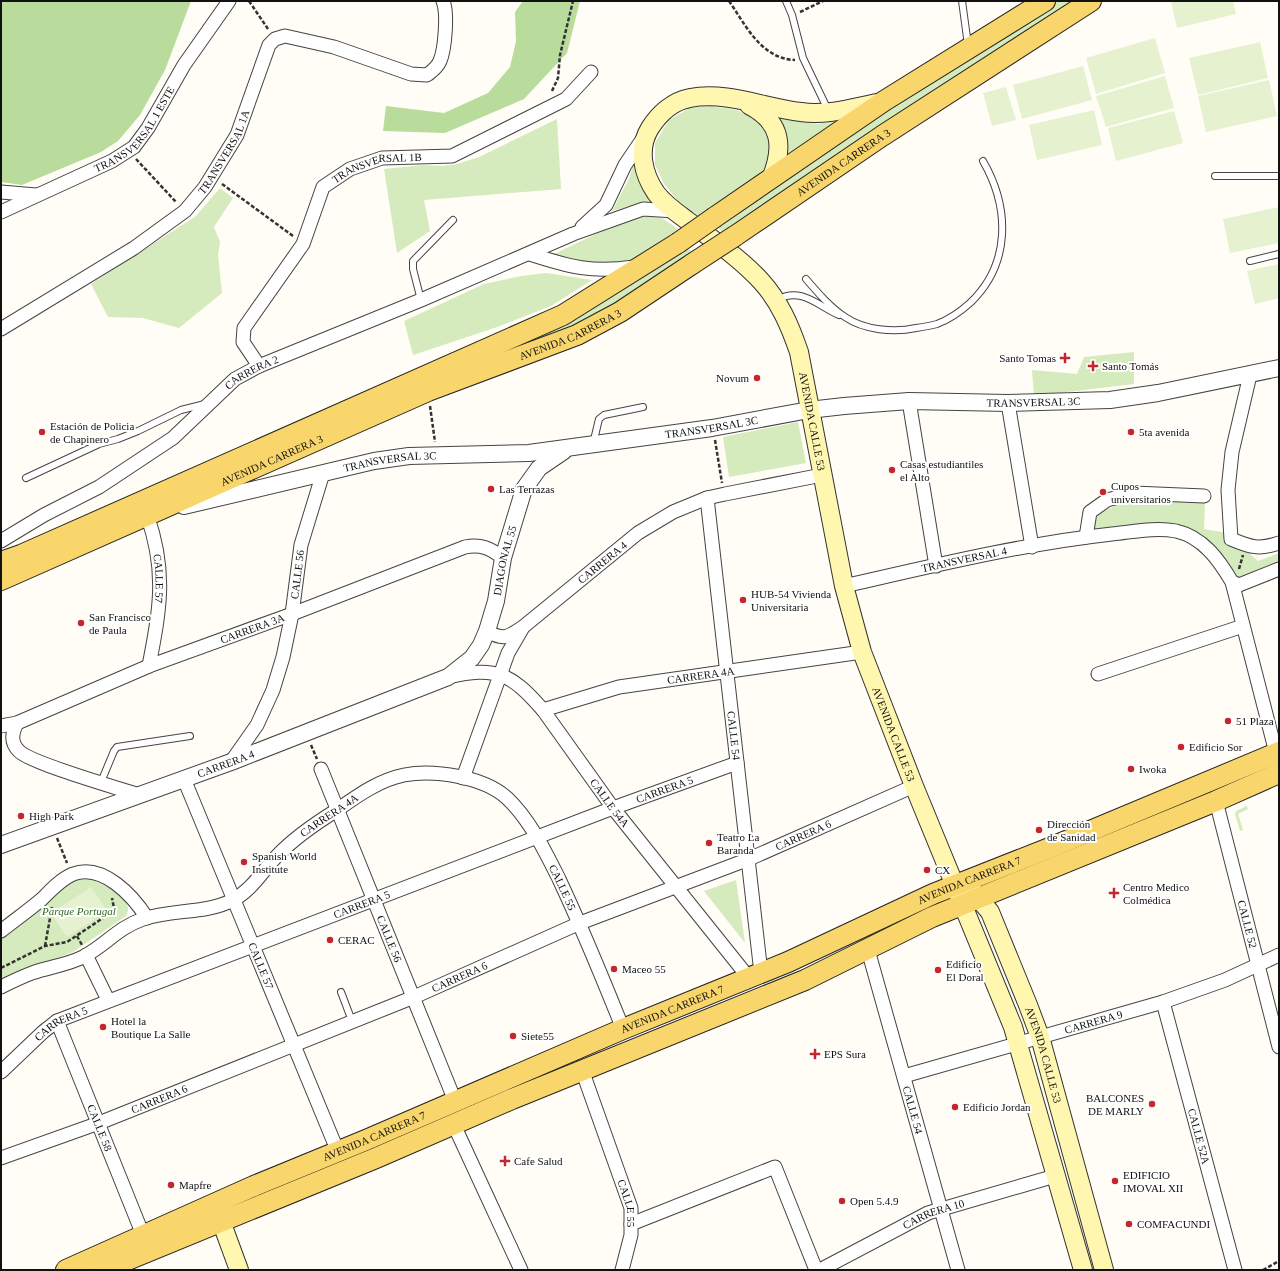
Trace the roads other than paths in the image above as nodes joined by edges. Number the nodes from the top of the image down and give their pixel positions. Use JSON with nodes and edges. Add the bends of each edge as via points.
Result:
{"nodes":[{"id":1,"x":229,"y":1,"type":"edge"},
{"id":2,"x":443,"y":1,"type":"edge"},
{"id":3,"x":786,"y":1,"type":"edge"},
{"id":4,"x":962,"y":1,"type":"edge"},
{"id":5,"x":1045,"y":1,"type":"edge"},
{"id":6,"x":1091,"y":1,"type":"edge"},
{"id":7,"x":969,"y":48,"type":"junction"},
{"id":8,"x":590,"y":72,"type":"dead end"},
{"id":9,"x":739,"y":100,"type":"junction"},
{"id":10,"x":884,"y":101,"type":"junction"},
{"id":11,"x":830,"y":113,"type":"junction"},
{"id":12,"x":648,"y":133,"type":"junction"},
{"id":13,"x":983,"y":161,"type":"dead end"},
{"id":14,"x":1215,"y":176,"type":"dead end"},
{"id":15,"x":1279,"y":176,"type":"edge"},
{"id":16,"x":771,"y":179,"type":"junction"},
{"id":17,"x":1,"y":192,"type":"edge"},
{"id":18,"x":36,"y":195,"type":"junction"},
{"id":19,"x":675,"y":211,"type":"junction"},
{"id":20,"x":1,"y":212,"type":"edge"},
{"id":21,"x":453,"y":220,"type":"dead end"},
{"id":22,"x":573,"y":234,"type":"junction"},
{"id":23,"x":530,"y":254,"type":"junction"},
{"id":24,"x":1279,"y":254,"type":"edge"},
{"id":25,"x":1250,"y":261,"type":"dead end"},
{"id":26,"x":644,"y":265,"type":"junction"},
{"id":27,"x":806,"y":279,"type":"dead end"},
{"id":28,"x":421,"y":300,"type":"junction"},
{"id":29,"x":776,"y":300,"type":"junction"},
{"id":30,"x":846,"y":318,"type":"junction"},
{"id":31,"x":1,"y":329,"type":"edge"},
{"id":32,"x":259,"y":366,"type":"junction"},
{"id":33,"x":1279,"y":368,"type":"edge"},
{"id":34,"x":1250,"y":375,"type":"junction"},
{"id":35,"x":908,"y":402,"type":"junction"},
{"id":36,"x":209,"y":403,"type":"junction"},
{"id":37,"x":1008,"y":403,"type":"junction"},
{"id":38,"x":643,"y":407,"type":"dead end"},
{"id":39,"x":809,"y":410,"type":"junction"},
{"id":40,"x":593,"y":445,"type":"junction"},
{"id":41,"x":567,"y":448,"type":"junction"},
{"id":42,"x":323,"y":473,"type":"junction"},
{"id":43,"x":822,"y":475,"type":"junction"},
{"id":44,"x":26,"y":478,"type":"dead end"},
{"id":45,"x":1204,"y":496,"type":"dead end"},
{"id":46,"x":706,"y":498,"type":"junction"},
{"id":47,"x":147,"y":515,"type":"junction"},
{"id":48,"x":1086,"y":537,"type":"junction"},
{"id":49,"x":1,"y":541,"type":"edge"},
{"id":50,"x":1279,"y":543,"type":"edge"},
{"id":51,"x":1032,"y":547,"type":"junction"},
{"id":52,"x":503,"y":558,"type":"junction"},
{"id":53,"x":1,"y":562,"type":"edge"},
{"id":54,"x":936,"y":566,"type":"junction"},
{"id":55,"x":1279,"y":569,"type":"edge"},
{"id":56,"x":1,"y":580,"type":"edge"},
{"id":57,"x":1234,"y":583,"type":"junction"},
{"id":58,"x":844,"y":586,"type":"junction"},
{"id":59,"x":292,"y":614,"type":"junction"},
{"id":60,"x":1243,"y":626,"type":"junction"},
{"id":61,"x":523,"y":627,"type":"junction"},
{"id":62,"x":488,"y":631,"type":"junction"},
{"id":63,"x":862,"y":652,"type":"junction"},
{"id":64,"x":149,"y":666,"type":"junction"},
{"id":65,"x":727,"y":673,"type":"junction"},
{"id":66,"x":1098,"y":674,"type":"dead end"},
{"id":67,"x":500,"y":675,"type":"junction"},
{"id":68,"x":448,"y":678,"type":"junction"},
{"id":69,"x":543,"y":710,"type":"junction"},
{"id":70,"x":17,"y":723,"type":"junction"},
{"id":71,"x":1,"y":726,"type":"edge"},
{"id":72,"x":190,"y":736,"type":"dead end"},
{"id":73,"x":1278,"y":752,"type":"edge"},
{"id":74,"x":231,"y":762,"type":"junction"},
{"id":75,"x":737,"y":763,"type":"junction"},
{"id":76,"x":321,"y":769,"type":"road end"},
{"id":77,"x":1279,"y":773,"type":"edge"},
{"id":78,"x":463,"y":778,"type":"junction"},
{"id":79,"x":184,"y":779,"type":"junction"},
{"id":80,"x":101,"y":782,"type":"junction"},
{"id":81,"x":914,"y":786,"type":"junction"},
{"id":82,"x":139,"y":795,"type":"junction"},
{"id":83,"x":1216,"y":801,"type":"junction"},
{"id":84,"x":613,"y":808,"type":"junction"},
{"id":85,"x":337,"y":809,"type":"junction"},
{"id":86,"x":536,"y":837,"type":"junction"},
{"id":87,"x":1,"y":845,"type":"edge"},
{"id":88,"x":748,"y":859,"type":"junction"},
{"id":89,"x":960,"y":884,"type":"junction"},
{"id":90,"x":675,"y":886,"type":"junction"},
{"id":91,"x":374,"y":899,"type":"junction"},
{"id":92,"x":234,"y":900,"type":"junction"},
{"id":93,"x":971,"y":902,"type":"junction"},
{"id":94,"x":147,"y":918,"type":"junction"},
{"id":95,"x":580,"y":923,"type":"junction"},
{"id":96,"x":1,"y":931,"type":"edge"},
{"id":97,"x":253,"y":945,"type":"junction"},
{"id":98,"x":868,"y":950,"type":"junction"},
{"id":99,"x":86,"y":955,"type":"junction"},
{"id":100,"x":1279,"y":955,"type":"edge"},
{"id":101,"x":1258,"y":964,"type":"junction"},
{"id":102,"x":755,"y":976,"type":"junction"},
{"id":103,"x":1,"y":987,"type":"edge"},
{"id":104,"x":341,"y":992,"type":"dead end"},
{"id":105,"x":414,"y":997,"type":"junction"},
{"id":106,"x":108,"y":1000,"type":"junction"},
{"id":107,"x":1163,"y":1002,"type":"junction"},
{"id":108,"x":58,"y":1021,"type":"junction"},
{"id":109,"x":352,"y":1021,"type":"junction"},
{"id":110,"x":623,"y":1029,"type":"junction"},
{"id":111,"x":1040,"y":1037,"type":"junction"},
{"id":112,"x":294,"y":1044,"type":"junction"},
{"id":113,"x":1018,"y":1044,"type":"junction"},
{"id":114,"x":1279,"y":1047,"type":"edge"},
{"id":115,"x":582,"y":1070,"type":"junction"},
{"id":116,"x":1,"y":1072,"type":"edge"},
{"id":117,"x":904,"y":1076,"type":"junction"},
{"id":118,"x":455,"y":1100,"type":"junction"},
{"id":119,"x":99,"y":1123,"type":"junction"},
{"id":120,"x":454,"y":1125,"type":"junction"},
{"id":121,"x":338,"y":1152,"type":"junction"},
{"id":122,"x":1,"y":1158,"type":"edge"},
{"id":123,"x":1055,"y":1176,"type":"junction"},
{"id":124,"x":941,"y":1208,"type":"junction"},
{"id":125,"x":221,"y":1221,"type":"junction"},
{"id":126,"x":631,"y":1224,"type":"junction"},
{"id":127,"x":143,"y":1235,"type":"junction"},
{"id":128,"x":66,"y":1270,"type":"edge"},
{"id":129,"x":103,"y":1270,"type":"edge"},
{"id":130,"x":239,"y":1270,"type":"edge"},
{"id":131,"x":521,"y":1270,"type":"edge"},
{"id":132,"x":622,"y":1270,"type":"edge"},
{"id":133,"x":816,"y":1270,"type":"edge"},
{"id":134,"x":820,"y":1270,"type":"edge"},
{"id":135,"x":958,"y":1270,"type":"edge"},
{"id":136,"x":1083,"y":1270,"type":"edge"},
{"id":137,"x":1104,"y":1270,"type":"edge"},
{"id":138,"x":1235,"y":1270,"type":"edge"}],
"edges":[{"from":1,"to":18,"type":"street","name":"TRANSVERSAL 1 ESTE","via":[[184,65],[143,136],[128,151],[112,161]]},
{"from":2,"to":31,"type":"street","name":"TRANSVERSAL 1A","via":[[446,11],[442,54],[437,67],[426,75],[420,76],[334,46],[285,36],[275,39],[269,45],[241,126],[212,176],[185,211],[134,248]]},
{"from":3,"to":11,"type":"lane","via":[[803,58]]},
{"from":4,"to":7,"type":"lane"},
{"from":5,"to":7,"type":"main road","name":"AVENIDA CARRERA 3"},
{"from":6,"to":47,"type":"main road","name":"AVENIDA CARRERA 3","bridge":true,"via":[[888,132],[620,312],[577,335],[428,391]]},
{"from":7,"to":10,"type":"main road","name":"AVENIDA CARRERA 3"},
{"from":8,"to":32,"type":"street","name":"TRANSVERSAL 1B","via":[[566,99],[452,156],[382,158],[350,169],[323,187],[303,244],[244,328],[244,342]]},
{"from":9,"to":11,"type":"main road","name":"AVENIDA CALLE 53","via":[[801,112]]},
{"from":9,"to":12,"type":"main road","name":"AVENIDA CALLE 53","via":[[689,98],[667,109]]},
{"from":9,"to":16,"type":"main road","name":"AVENIDA CALLE 53","via":[[766,116],[774,125],[778,136],[777,160]]},
{"from":10,"to":11,"type":"main road","name":"AVENIDA CALLE 53"},
{"from":10,"to":16,"type":"main road","name":"AVENIDA CARRERA 3"},
{"from":12,"to":19,"type":"main road","name":"AVENIDA CALLE 53","via":[[643,148],[643,164],[649,181],[664,202]]},
{"from":12,"to":22,"type":"street","name":"CARRERA 2","via":[[626,165],[606,205]]},
{"from":13,"to":30,"type":"lane","via":[[996,189],[1004,227],[998,260],[978,295],[963,310],[938,324],[905,331],[880,329]]},
{"from":14,"to":15,"type":"lane"},
{"from":16,"to":26,"type":"main road","name":"AVENIDA CARRERA 3","bridge":true},
{"from":17,"to":18,"type":"street"},
{"from":18,"to":20,"type":"street","name":"TRANSVERSAL 1 ESTE"},
{"from":19,"to":22,"type":"street","name":"CARRERA 2","via":[[643,209]]},
{"from":19,"to":29,"type":"main road","name":"AVENIDA CALLE 53","via":[[742,263]]},
{"from":21,"to":28,"type":"lane","via":[[413,261]]},
{"from":22,"to":23,"type":"street","name":"CARRERA 2"},
{"from":23,"to":26,"type":"street","via":[[582,269],[615,270]]},
{"from":23,"to":28,"type":"street","name":"CARRERA 2"},
{"from":24,"to":25,"type":"lane"},
{"from":26,"to":53,"type":"main road","name":"AVENIDA CARRERA 3","via":[[563,315]]},
{"from":27,"to":30,"type":"lane"},
{"from":28,"to":32,"type":"street","name":"CARRERA 2"},
{"from":29,"to":30,"type":"lane","via":[[802,295]]},
{"from":29,"to":39,"type":"main road","name":"AVENIDA CALLE 53","via":[[799,352]]},
{"from":32,"to":36,"type":"street","name":"CARRERA 2","via":[[235,379]]},
{"from":33,"to":34,"type":"street","name":"TRANSVERSAL 3C"},
{"from":34,"to":37,"type":"street","name":"TRANSVERSAL 3C","via":[[1110,400]]},
{"from":34,"to":50,"type":"street","via":[[1232,452],[1228,490],[1231,539],[1246,546],[1266,547]]},
{"from":35,"to":37,"type":"street","name":"TRANSVERSAL 3C"},
{"from":35,"to":39,"type":"street","name":"TRANSVERSAL 3C"},
{"from":35,"to":54,"type":"street"},
{"from":36,"to":44,"type":"lane","via":[[181,410],[118,440],[99,444]]},
{"from":36,"to":49,"type":"street","name":"CARRERA 2","via":[[173,438],[99,487],[44,515]]},
{"from":37,"to":51,"type":"street"},
{"from":38,"to":40,"type":"lane","via":[[604,415],[599,419]]},
{"from":39,"to":40,"type":"street","name":"TRANSVERSAL 3C","via":[[712,428]]},
{"from":39,"to":43,"type":"main road","name":"AVENIDA CALLE 53"},
{"from":40,"to":41,"type":"street","name":"TRANSVERSAL 3C"},
{"from":41,"to":42,"type":"street","name":"TRANSVERSAL 3C","via":[[529,453],[437,455],[374,461]]},
{"from":41,"to":52,"type":"street","name":"DIAGONAL 55","via":[[548,460],[531,478],[520,500]]},
{"from":42,"to":47,"type":"street","name":"TRANSVERSAL 3C"},
{"from":42,"to":59,"type":"street","name":"CALLE 56","via":[[301,545]]},
{"from":43,"to":46,"type":"street","name":"CARRERA 4"},
{"from":43,"to":58,"type":"main road","name":"AVENIDA CALLE 53"},
{"from":45,"to":48,"type":"street","via":[[1134,493],[1107,500],[1090,512]]},
{"from":46,"to":61,"type":"street","name":"CARRERA 4","via":[[673,512],[638,534]]},
{"from":46,"to":65,"type":"street","name":"CALLE 54"},
{"from":47,"to":56,"type":"main road","name":"AVENIDA CARRERA 3"},
{"from":47,"to":64,"type":"street","name":"CALLE 57","via":[[158,552],[161,579],[159,614]]},
{"from":48,"to":51,"type":"street","name":"TRANSVERSAL 4"},
{"from":48,"to":57,"type":"street","name":"TRANSVERSAL 4","via":[[1161,529],[1177,532],[1193,538],[1207,548]]},
{"from":51,"to":54,"type":"street","name":"TRANSVERSAL 4"},
{"from":52,"to":59,"type":"street","name":"CARRERA 3A","via":[[490,548],[474,545],[465,547]]},
{"from":52,"to":62,"type":"street","name":"DIAGONAL 55"},
{"from":54,"to":58,"type":"street","name":"TRANSVERSAL 4"},
{"from":55,"to":57,"type":"street","via":[[1239,585]]},
{"from":57,"to":60,"type":"street","name":"TRANSVERSAL 4"},
{"from":58,"to":63,"type":"main road","name":"AVENIDA CALLE 53"},
{"from":59,"to":64,"type":"street","name":"CARRERA 3A"},
{"from":59,"to":74,"type":"street","name":"CALLE 56","via":[[273,690],[257,725]]},
{"from":60,"to":66,"type":"street"},
{"from":60,"to":73,"type":"street","name":"TRANSVERSAL 4"},
{"from":61,"to":62,"type":"street","name":"CARRERA 4","via":[[502,638]]},
{"from":61,"to":67,"type":"street"},
{"from":62,"to":68,"type":"street","name":"DIAGONAL 55","via":[[472,658]]},
{"from":63,"to":65,"type":"street","name":"CARRERA 4A"},
{"from":63,"to":81,"type":"main road","name":"AVENIDA CALLE 53"},
{"from":64,"to":70,"type":"street","name":"CARRERA 3A"},
{"from":65,"to":69,"type":"street","name":"CARRERA 4A","via":[[619,687]]},
{"from":65,"to":75,"type":"street","name":"CALLE 54"},
{"from":67,"to":68,"type":"street","name":"CALLE 54A","via":[[482,672]]},
{"from":67,"to":69,"type":"street","name":"CALLE 54A","via":[[517,684]]},
{"from":67,"to":78,"type":"street"},
{"from":68,"to":74,"type":"street","name":"CARRERA 4"},
{"from":69,"to":84,"type":"street","name":"CALLE 54A"},
{"from":70,"to":71,"type":"street","name":"CARRERA 3A"},
{"from":70,"to":80,"type":"street","via":[[12,738],[20,752]]},
{"from":72,"to":80,"type":"lane","via":[[117,747]]},
{"from":73,"to":89,"type":"main road","name":"AVENIDA CARRERA 7"},
{"from":74,"to":79,"type":"street","name":"CARRERA 4"},
{"from":75,"to":84,"type":"street","name":"CARRERA 5"},
{"from":75,"to":88,"type":"street","name":"CALLE 54"},
{"from":76,"to":85,"type":"street","name":"CALLE 56"},
{"from":77,"to":83,"type":"main road","name":"AVENIDA CARRERA 7"},
{"from":78,"to":85,"type":"street","name":"CARRERA 4A","via":[[425,772],[402,775],[377,785]]},
{"from":78,"to":86,"type":"street","name":"CALLE 55","via":[[484,784],[505,797],[520,812]]},
{"from":79,"to":82,"type":"street","name":"CARRERA 4"},
{"from":79,"to":92,"type":"street","name":"CALLE 57"},
{"from":80,"to":82,"type":"street"},
{"from":81,"to":88,"type":"street","name":"CARRERA 6"},
{"from":81,"to":89,"type":"main road","name":"AVENIDA CALLE 53","via":[[944,859]]},
{"from":82,"to":87,"type":"street","name":"CARRERA 4"},
{"from":83,"to":93,"type":"main road","name":"AVENIDA CARRERA 7"},
{"from":83,"to":101,"type":"street","name":"CALLE 52"},
{"from":84,"to":86,"type":"street","name":"CARRERA 5"},
{"from":84,"to":90,"type":"street","name":"CALLE 54A"},
{"from":85,"to":91,"type":"street","name":"CALLE 56"},
{"from":85,"to":92,"type":"street","name":"CARRERA 4A","via":[[301,834]]},
{"from":86,"to":91,"type":"street","name":"CARRERA 5"},
{"from":86,"to":95,"type":"street","name":"CALLE 55"},
{"from":88,"to":90,"type":"street","name":"CARRERA 6"},
{"from":88,"to":102,"type":"street","name":"CALLE 54"},
{"from":89,"to":93,"type":"main road","name":"AVENIDA CALLE 53"},
{"from":89,"to":102,"type":"main road","name":"AVENIDA CARRERA 7","via":[[901,908]]},
{"from":90,"to":95,"type":"street","name":"CARRERA 6"},
{"from":90,"to":102,"type":"street","name":"CALLE 54A"},
{"from":91,"to":97,"type":"street","name":"CARRERA 5"},
{"from":91,"to":105,"type":"street","name":"CALLE 56"},
{"from":92,"to":94,"type":"street","name":"CARRERA 4A","via":[[217,906]]},
{"from":92,"to":97,"type":"street","name":"CALLE 57"},
{"from":93,"to":98,"type":"main road","name":"AVENIDA CARRERA 7"},
{"from":93,"to":111,"type":"main road","name":"AVENIDA CALLE 53","via":[[990,912]]},
{"from":93,"to":113,"type":"main road","name":"AVENIDA CALLE 53"},
{"from":94,"to":96,"type":"street","via":[[132,896],[116,883],[92,874],[73,874]]},
{"from":94,"to":99,"type":"street","name":"CARRERA 4A","via":[[119,930]]},
{"from":95,"to":105,"type":"street","name":"CARRERA 6"},
{"from":95,"to":110,"type":"street","name":"CALLE 55"},
{"from":97,"to":106,"type":"street","name":"CARRERA 5"},
{"from":97,"to":112,"type":"street","name":"CALLE 57"},
{"from":98,"to":115,"type":"main road","name":"AVENIDA CARRERA 7","via":[[805,980]]},
{"from":98,"to":117,"type":"street","name":"CALLE 54"},
{"from":99,"to":103,"type":"street","name":"CARRERA 4A","via":[[75,961],[32,973]]},
{"from":99,"to":106,"type":"street"},
{"from":100,"to":101,"type":"street","name":"CARRERA 9"},
{"from":101,"to":107,"type":"street","name":"CARRERA 9","via":[[1225,980]]},
{"from":101,"to":114,"type":"street","name":"CALLE 52"},
{"from":102,"to":110,"type":"main road","name":"AVENIDA CARRERA 7"},
{"from":104,"to":109,"type":"lane"},
{"from":105,"to":109,"type":"street","name":"CARRERA 6"},
{"from":105,"to":118,"type":"street","name":"CALLE 56"},
{"from":106,"to":108,"type":"street","name":"CARRERA 5"},
{"from":107,"to":111,"type":"street","name":"CARRERA 9"},
{"from":107,"to":138,"type":"street","name":"CALLE 52A"},
{"from":108,"to":116,"type":"street","name":"CARRERA 5","via":[[42,1032]]},
{"from":108,"to":119,"type":"street","name":"CALLE 58"},
{"from":109,"to":112,"type":"street","name":"CARRERA 6"},
{"from":110,"to":118,"type":"main road","name":"AVENIDA CARRERA 7"},
{"from":111,"to":113,"type":"street","name":"CARRERA 9"},
{"from":111,"to":137,"type":"main road","name":"AVENIDA CALLE 53"},
{"from":112,"to":119,"type":"street","name":"CARRERA 6"},
{"from":112,"to":121,"type":"street","name":"CALLE 57"},
{"from":113,"to":117,"type":"street","name":"CARRERA 9"},
{"from":113,"to":123,"type":"main road","name":"AVENIDA CALLE 53"},
{"from":115,"to":120,"type":"main road","name":"AVENIDA CARRERA 7"},
{"from":115,"to":126,"type":"street","name":"CALLE 55","via":[[627,1194],[631,1208]]},
{"from":117,"to":124,"type":"street","name":"CALLE 54"},
{"from":118,"to":121,"type":"main road","name":"AVENIDA CARRERA 7"},
{"from":119,"to":122,"type":"street","name":"CARRERA 6"},
{"from":119,"to":127,"type":"street","name":"CALLE 58"},
{"from":120,"to":125,"type":"main road","name":"AVENIDA CARRERA 7"},
{"from":120,"to":131,"type":"street"},
{"from":121,"to":127,"type":"main road","name":"AVENIDA CARRERA 7"},
{"from":123,"to":124,"type":"street","name":"CARRERA 10"},
{"from":123,"to":136,"type":"main road","name":"AVENIDA CALLE 53"},
{"from":124,"to":134,"type":"street","name":"CARRERA 10","via":[[913,1220]]},
{"from":124,"to":135,"type":"street","name":"CALLE 54"},
{"from":125,"to":129,"type":"main road","name":"AVENIDA CARRERA 7"},
{"from":125,"to":130,"type":"main road"},
{"from":126,"to":132,"type":"street","name":"CALLE 55","via":[[631,1235]]},
{"from":126,"to":133,"type":"street","via":[[775,1167]]},
{"from":127,"to":128,"type":"main road","name":"AVENIDA CARRERA 7"}]}
